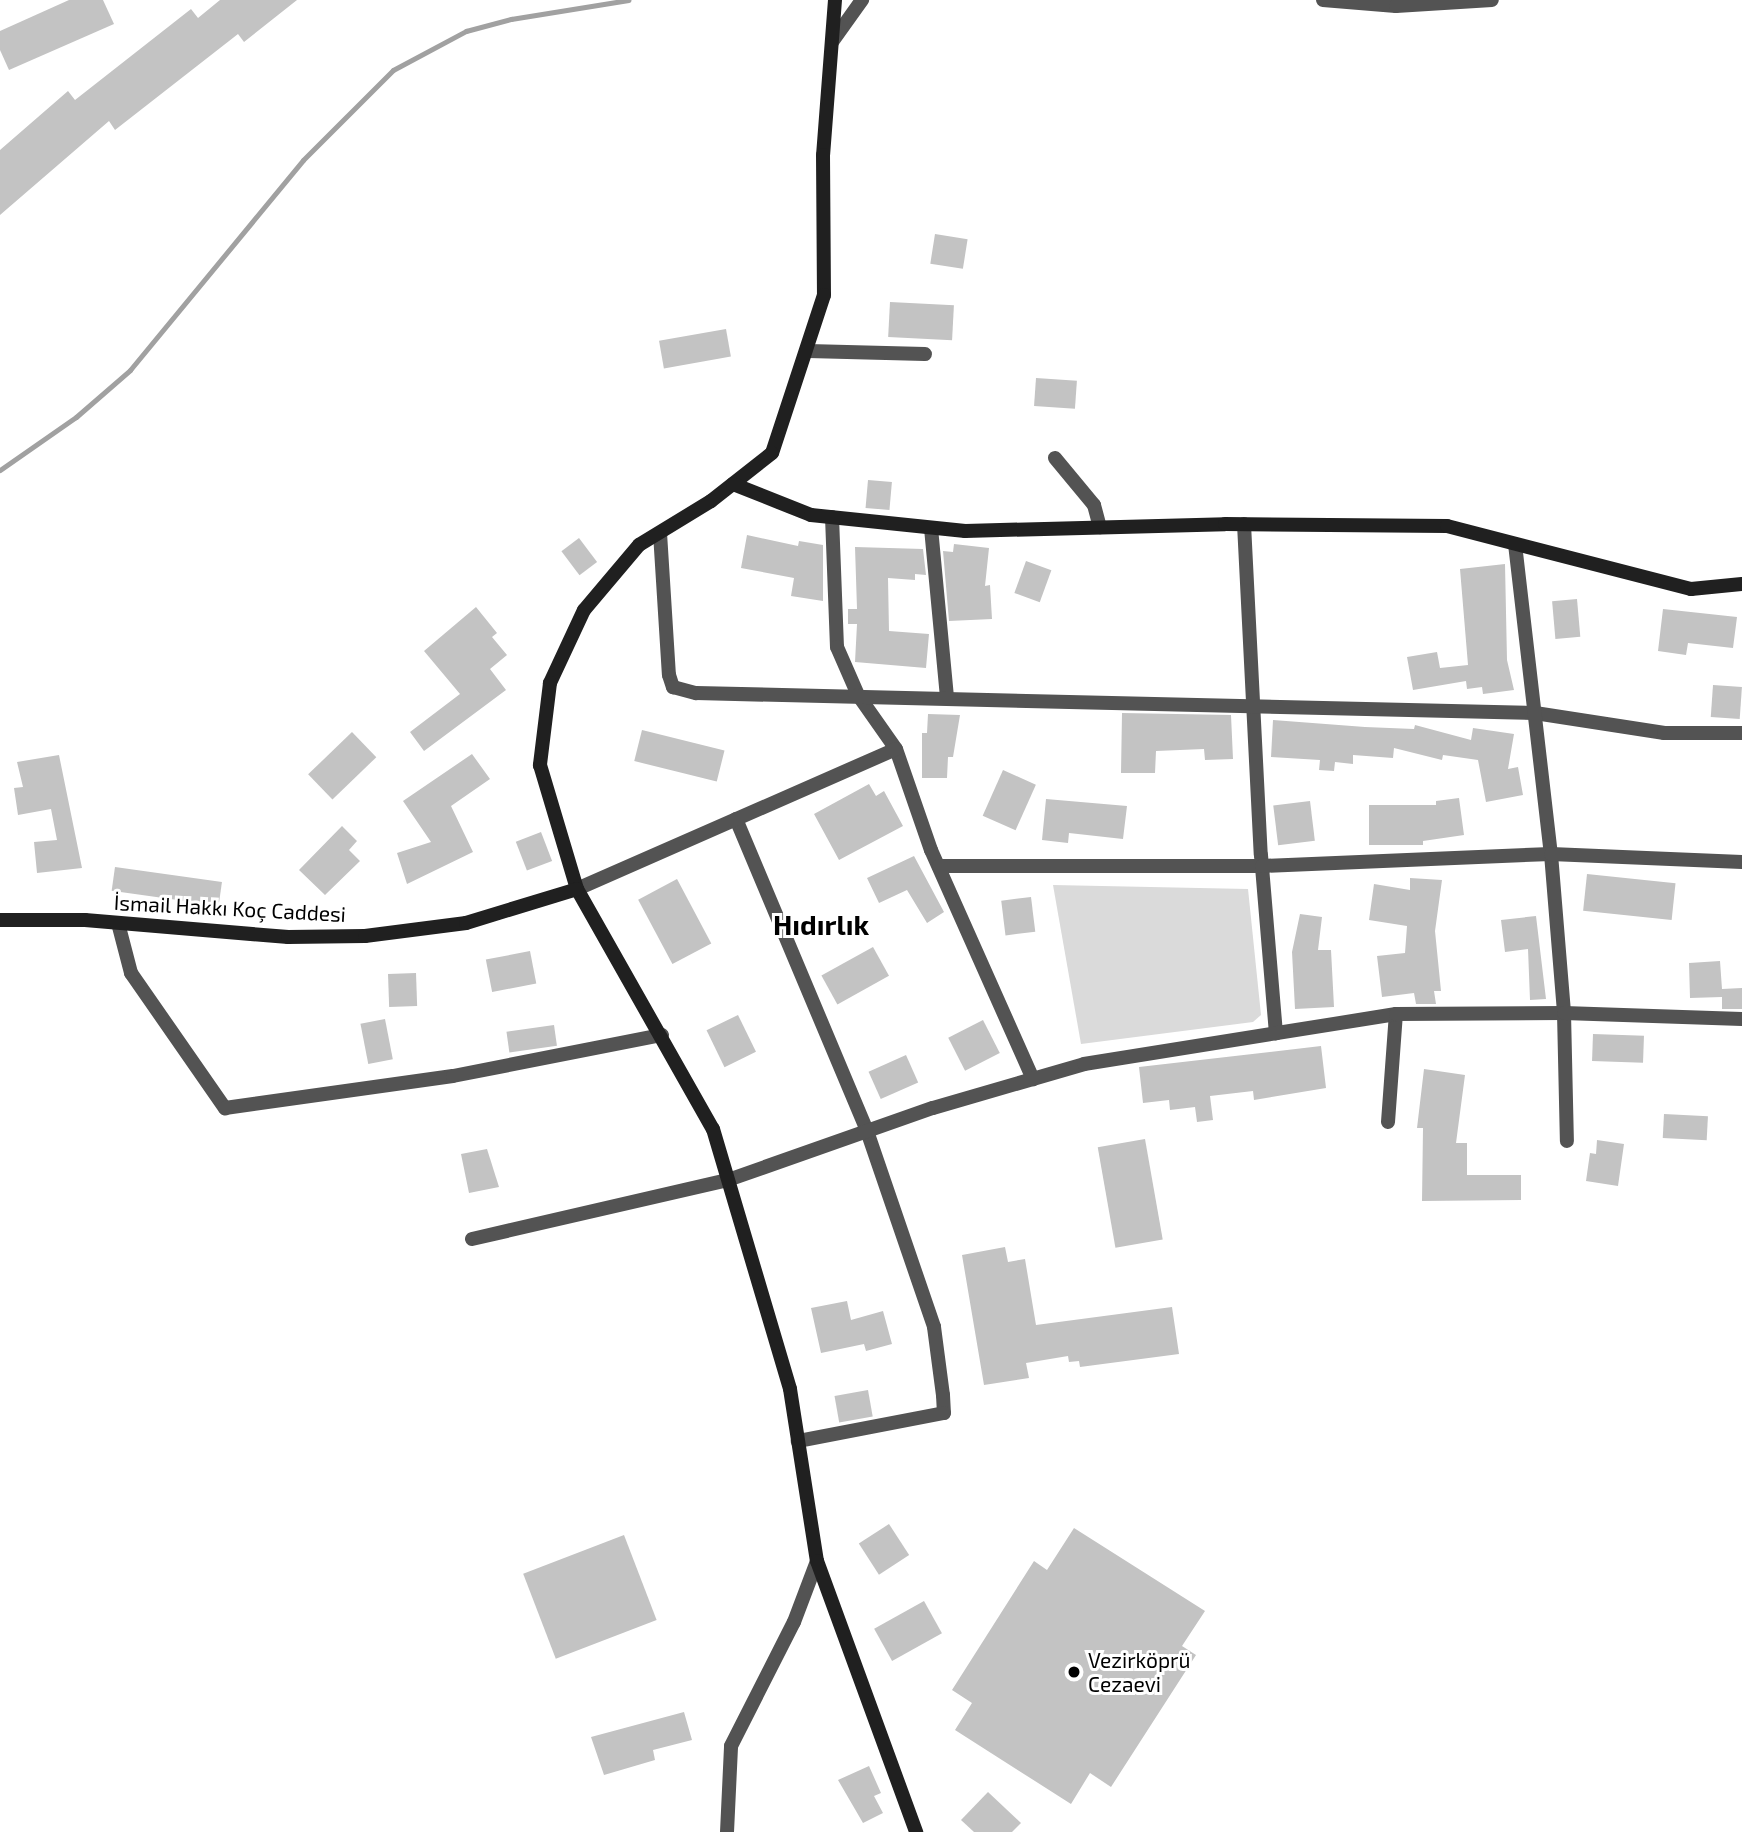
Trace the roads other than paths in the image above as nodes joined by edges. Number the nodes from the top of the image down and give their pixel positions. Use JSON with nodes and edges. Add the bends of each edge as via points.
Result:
{"nodes":[{"id":1,"x":835,"y":0,"type":"edge"},
{"id":2,"x":862,"y":0,"type":"edge"},
{"id":3,"x":1323,"y":0,"type":"edge"},
{"id":4,"x":1492,"y":0,"type":"edge"},
{"id":5,"x":832,"y":42,"type":"junction"},
{"id":6,"x":807,"y":351,"type":"junction"},
{"id":7,"x":925,"y":354,"type":"dead end"},
{"id":8,"x":1055,"y":458,"type":"dead end"},
{"id":9,"x":733,"y":484,"type":"junction"},
{"id":10,"x":832,"y":517,"type":"junction"},
{"id":11,"x":1244,"y":524,"type":"junction"},
{"id":12,"x":1100,"y":527,"type":"junction"},
{"id":13,"x":931,"y":528,"type":"junction"},
{"id":14,"x":660,"y":533,"type":"junction"},
{"id":15,"x":1515,"y":544,"type":"junction"},
{"id":16,"x":1742,"y":584,"type":"edge"},
{"id":17,"x":858,"y":695,"type":"junction"},
{"id":18,"x":947,"y":697,"type":"junction"},
{"id":19,"x":1253,"y":705,"type":"junction"},
{"id":20,"x":1535,"y":713,"type":"junction"},
{"id":21,"x":1742,"y":733,"type":"edge"},
{"id":22,"x":896,"y":749,"type":"junction"},
{"id":23,"x":736,"y":819,"type":"junction"},
{"id":24,"x":1551,"y":854,"type":"junction"},
{"id":25,"x":1742,"y":862,"type":"edge"},
{"id":26,"x":939,"y":866,"type":"junction"},
{"id":27,"x":1262,"y":866,"type":"junction"},
{"id":28,"x":577,"y":889,"type":"junction"},
{"id":29,"x":0,"y":920,"type":"edge"},
{"id":30,"x":118,"y":923,"type":"junction"},
{"id":31,"x":1564,"y":1013,"type":"junction"},
{"id":32,"x":1396,"y":1014,"type":"junction"},
{"id":33,"x":1742,"y":1019,"type":"edge"},
{"id":34,"x":1276,"y":1034,"type":"junction"},
{"id":35,"x":662,"y":1035,"type":"junction"},
{"id":36,"x":1033,"y":1079,"type":"junction"},
{"id":37,"x":1388,"y":1122,"type":"dead end"},
{"id":38,"x":867,"y":1130,"type":"junction"},
{"id":39,"x":1567,"y":1141,"type":"dead end"},
{"id":40,"x":728,"y":1180,"type":"junction"},
{"id":41,"x":472,"y":1239,"type":"dead end"},
{"id":42,"x":798,"y":1441,"type":"junction"},
{"id":43,"x":817,"y":1561,"type":"junction"},
{"id":44,"x":727,"y":1832,"type":"edge"},
{"id":45,"x":916,"y":1832,"type":"edge"}],
"edges":[{"from":1,"to":5,"type":"street"},
{"from":2,"to":5,"type":"street"},
{"from":3,"to":4,"type":"street","via":[[1396,6]]},
{"from":5,"to":6,"type":"street","via":[[823,155],[824,295]]},
{"from":6,"to":7,"type":"street"},
{"from":6,"to":9,"type":"street","via":[[772,453]]},
{"from":8,"to":12,"type":"street","via":[[1094,505]]},
{"from":9,"to":10,"type":"street","via":[[811,515]]},
{"from":9,"to":14,"type":"street"},
{"from":10,"to":13,"type":"street"},
{"from":10,"to":17,"type":"street","via":[[837,647]]},
{"from":11,"to":12,"type":"street"},
{"from":11,"to":15,"type":"street","via":[[1447,526]]},
{"from":11,"to":19,"type":"street"},
{"from":12,"to":13,"type":"street"},
{"from":13,"to":18,"type":"street"},
{"from":14,"to":17,"type":"street","via":[[673,687],[696,693]]},
{"from":14,"to":28,"type":"street","via":[[639,545],[584,610],[550,683],[540,765]]},
{"from":15,"to":16,"type":"street","via":[[1691,589]]},
{"from":15,"to":20,"type":"street"},
{"from":17,"to":18,"type":"street"},
{"from":17,"to":22,"type":"street"},
{"from":18,"to":19,"type":"street"},
{"from":19,"to":20,"type":"street"},
{"from":19,"to":27,"type":"street"},
{"from":20,"to":21,"type":"street","via":[[1664,733]]},
{"from":20,"to":24,"type":"street"},
{"from":22,"to":23,"type":"street"},
{"from":22,"to":26,"type":"street"},
{"from":23,"to":28,"type":"street"},
{"from":23,"to":38,"type":"street"},
{"from":24,"to":25,"type":"street"},
{"from":24,"to":27,"type":"street"},
{"from":24,"to":31,"type":"street"},
{"from":26,"to":27,"type":"street"},
{"from":26,"to":36,"type":"street"},
{"from":27,"to":34,"type":"street"},
{"from":28,"to":30,"type":"street","name":"İsmail Hakkı Koç Caddesi","via":[[513,911],[411,933],[288,937]]},
{"from":28,"to":35,"type":"street"},
{"from":29,"to":30,"type":"street","name":"İsmail Hakkı Koç Caddesi"},
{"from":30,"to":35,"type":"street","via":[[131,973],[225,1108],[453,1076]]},
{"from":31,"to":32,"type":"street"},
{"from":31,"to":33,"type":"street"},
{"from":31,"to":39,"type":"street"},
{"from":32,"to":34,"type":"street"},
{"from":32,"to":37,"type":"street"},
{"from":34,"to":36,"type":"street","via":[[1084,1064]]},
{"from":35,"to":40,"type":"street","via":[[713,1129]]},
{"from":36,"to":38,"type":"street"},
{"from":38,"to":40,"type":"street"},
{"from":38,"to":42,"type":"street","via":[[934,1327],[944,1413]]},
{"from":40,"to":41,"type":"street"},
{"from":40,"to":42,"type":"street","via":[[790,1389]]},
{"from":42,"to":43,"type":"street"},
{"from":43,"to":44,"type":"street","via":[[794,1622],[731,1746]]},
{"from":43,"to":45,"type":"street"}]}
